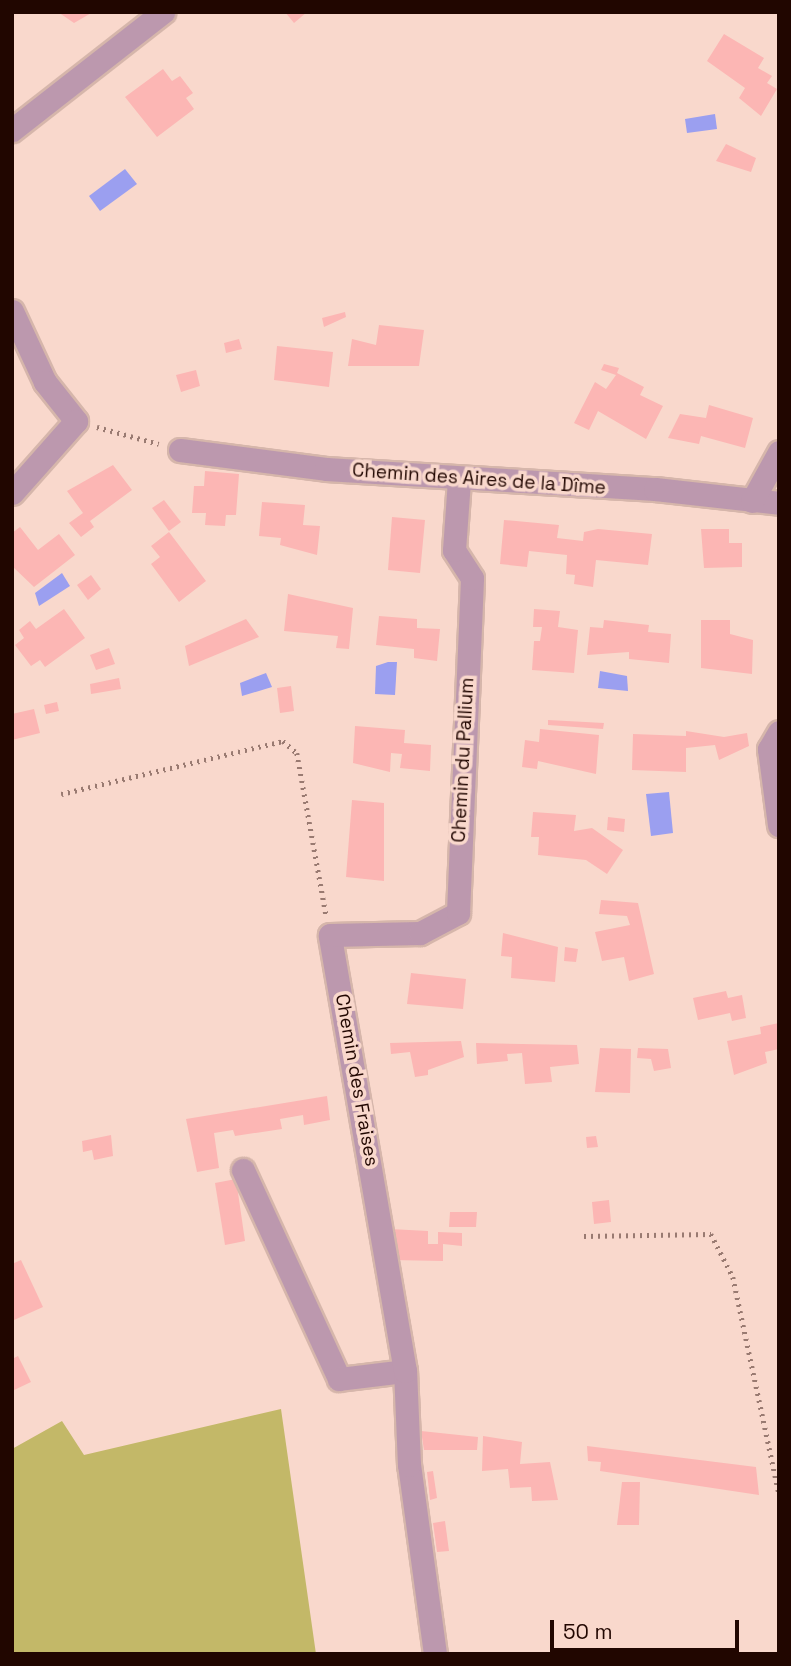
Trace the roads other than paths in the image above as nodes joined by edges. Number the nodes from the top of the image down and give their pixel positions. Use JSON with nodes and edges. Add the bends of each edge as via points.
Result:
{"nodes":[{"id":1,"x":163,"y":12,"type":"edge"},
{"id":2,"x":12,"y":130,"type":"edge"},
{"id":3,"x":12,"y":312,"type":"edge"},
{"id":4,"x":180,"y":450,"type":"road end"},
{"id":5,"x":779,"y":452,"type":"edge"},
{"id":6,"x":459,"y":480,"type":"junction"},
{"id":7,"x":12,"y":493,"type":"edge"},
{"id":8,"x":752,"y":501,"type":"junction"},
{"id":9,"x":779,"y":503,"type":"edge"},
{"id":10,"x":779,"y":732,"type":"edge"},
{"id":11,"x":779,"y":825,"type":"edge"},
{"id":12,"x":330,"y":935,"type":"joint"},
{"id":13,"x":243,"y":1170,"type":"dead end"},
{"id":14,"x":405,"y":1371,"type":"junction"},
{"id":15,"x":435,"y":1654,"type":"edge"}],
"edges":[{"from":1,"to":2,"type":"street"},
{"from":3,"to":7,"type":"street","via":[[46,382],[76,421]]},
{"from":4,"to":6,"type":"street","name":"Chemin des Aires de la Dîme"},
{"from":5,"to":8,"type":"street"},
{"from":6,"to":8,"type":"street","name":"Chemin des Aires de la Dîme","via":[[655,489]]},
{"from":6,"to":12,"type":"street","name":"Chemin du Pallium","via":[[454,551],[472,579],[458,913],[420,933]]},
{"from":8,"to":9,"type":"street","name":"Chemin des Aires de la Dîme"},
{"from":10,"to":11,"type":"street","via":[[769,749]]},
{"from":12,"to":14,"type":"street","name":"Chemin des Fraises"},
{"from":13,"to":14,"type":"street","via":[[339,1378]]},
{"from":14,"to":15,"type":"street","name":"Chemin des Fraises","via":[[409,1465]]}]}
